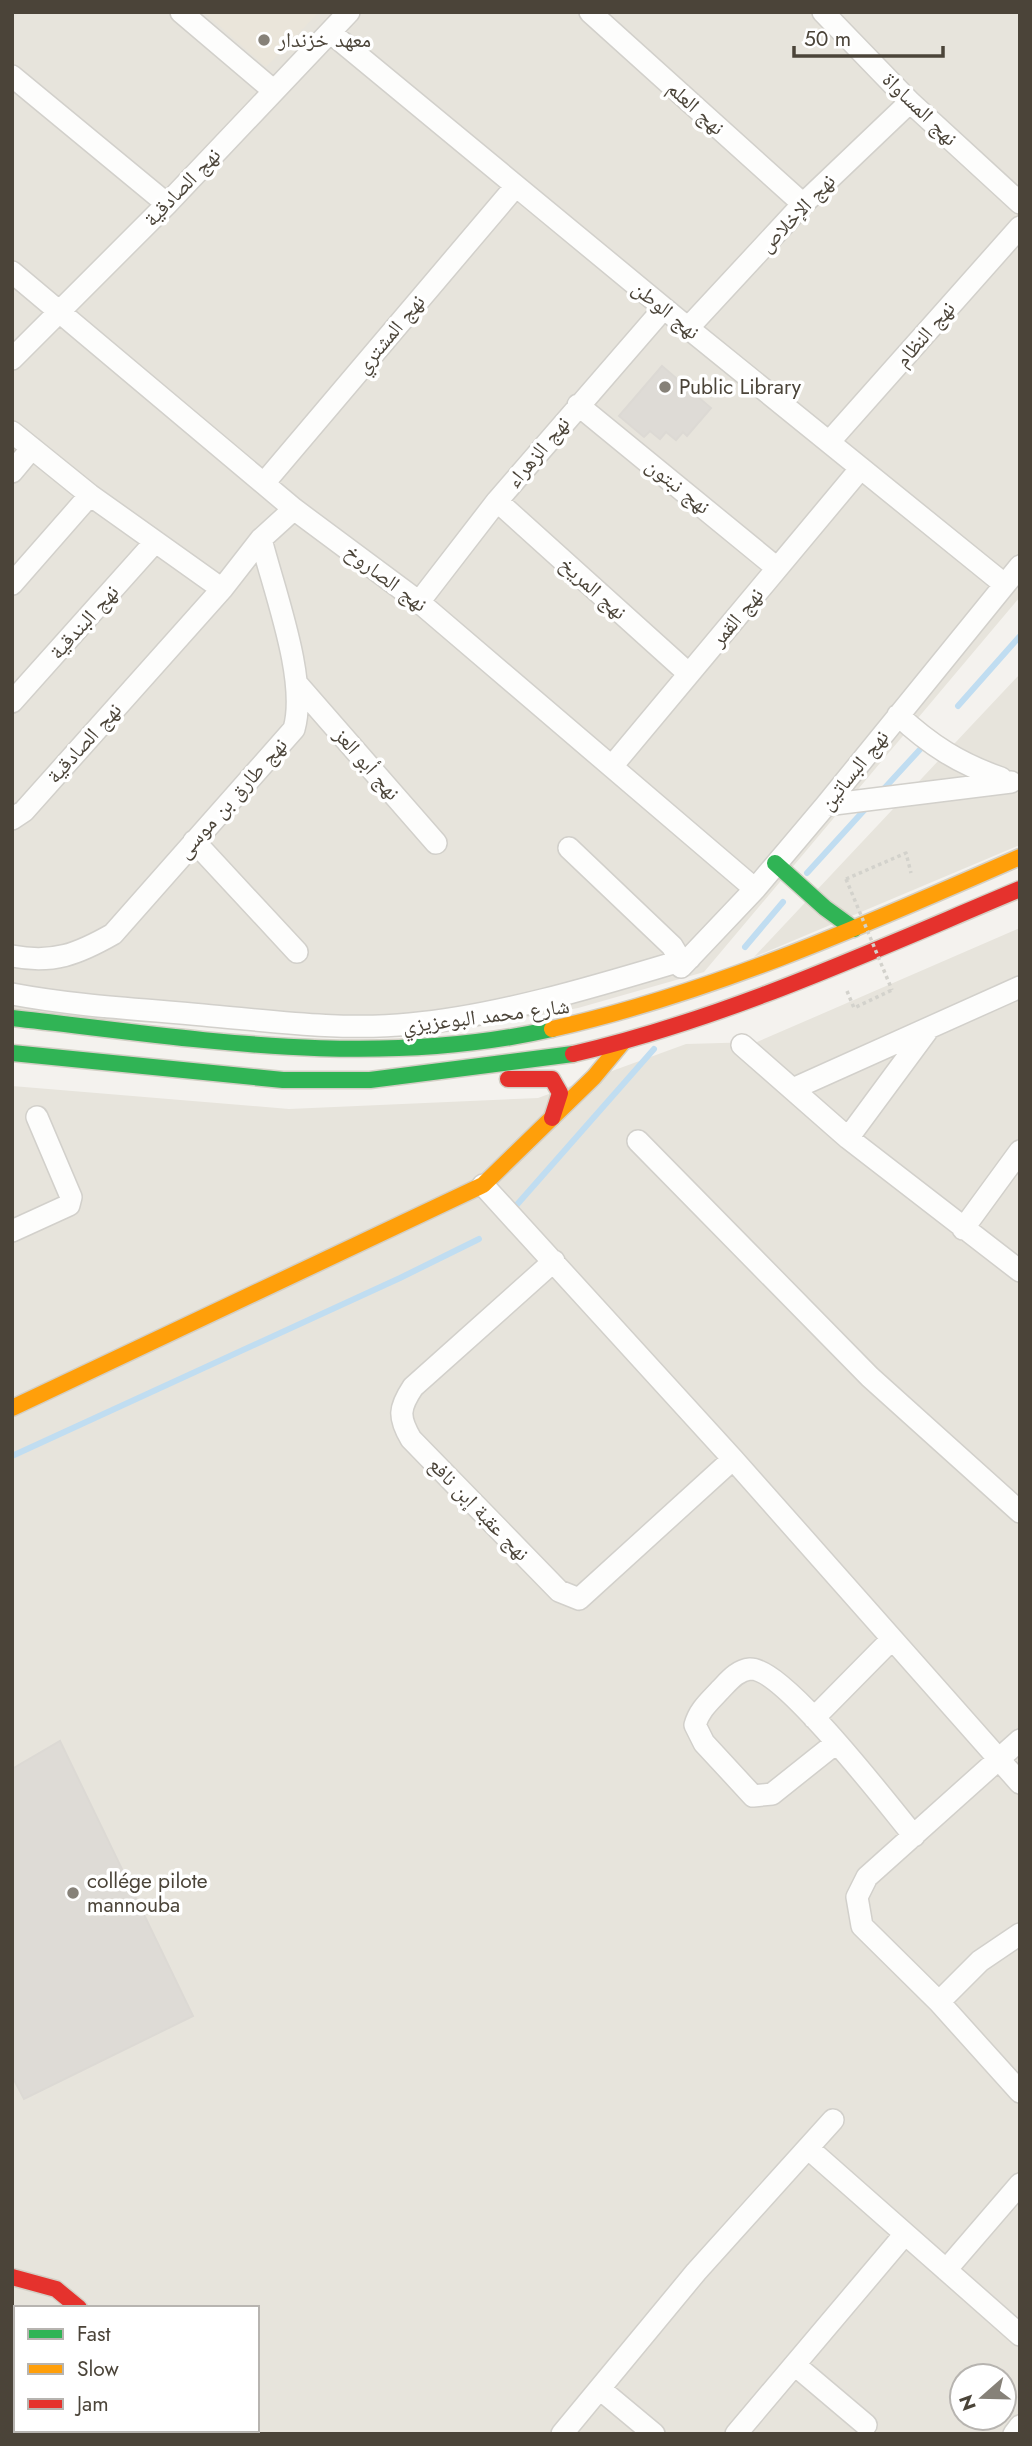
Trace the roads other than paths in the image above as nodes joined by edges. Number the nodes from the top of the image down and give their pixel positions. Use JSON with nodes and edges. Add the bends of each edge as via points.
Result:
{"nodes":[{"id":1,"x":181,"y":12,"type":"edge"},
{"id":2,"x":349,"y":12,"type":"edge"},
{"id":3,"x":590,"y":12,"type":"edge"},
{"id":4,"x":823,"y":12,"type":"edge"},
{"id":5,"x":331,"y":33,"type":"junction"},
{"id":6,"x":12,"y":76,"type":"edge"},
{"id":7,"x":274,"y":92,"type":"junction"},
{"id":8,"x":910,"y":102,"type":"junction"},
{"id":9,"x":515,"y":187,"type":"junction"},
{"id":10,"x":1020,"y":203,"type":"edge"},
{"id":11,"x":167,"y":204,"type":"junction"},
{"id":12,"x":803,"y":204,"type":"junction"},
{"id":13,"x":1020,"y":227,"type":"edge"},
{"id":14,"x":12,"y":272,"type":"edge"},
{"id":15,"x":664,"y":308,"type":"junction"},
{"id":16,"x":58,"y":310,"type":"junction"},
{"id":17,"x":688,"y":328,"type":"junction"},
{"id":18,"x":12,"y":359,"type":"edge"},
{"id":19,"x":578,"y":405,"type":"junction"},
{"id":20,"x":12,"y":432,"type":"edge"},
{"id":21,"x":830,"y":441,"type":"junction"},
{"id":22,"x":32,"y":448,"type":"junction"},
{"id":23,"x":861,"y":468,"type":"junction"},
{"id":24,"x":12,"y":472,"type":"edge"},
{"id":25,"x":265,"y":482,"type":"junction"},
{"id":26,"x":90,"y":495,"type":"junction"},
{"id":27,"x":497,"y":501,"type":"junction"},
{"id":28,"x":294,"y":509,"type":"junction"},
{"id":29,"x":261,"y":539,"type":"junction"},
{"id":30,"x":155,"y":542,"type":"junction"},
{"id":31,"x":1020,"y":566,"type":"edge"},
{"id":32,"x":777,"y":568,"type":"junction"},
{"id":33,"x":12,"y":584,"type":"edge"},
{"id":34,"x":1004,"y":584,"type":"junction"},
{"id":35,"x":222,"y":589,"type":"junction"},
{"id":36,"x":419,"y":602,"type":"junction"},
{"id":37,"x":689,"y":674,"type":"junction"},
{"id":38,"x":298,"y":685,"type":"junction"},
{"id":39,"x":12,"y":702,"type":"edge"},
{"id":40,"x":898,"y":715,"type":"junction"},
{"id":41,"x":612,"y":765,"type":"junction"},
{"id":42,"x":1016,"y":782,"type":"edge"},
{"id":43,"x":825,"y":805,"type":"junction"},
{"id":44,"x":12,"y":819,"type":"edge"},
{"id":45,"x":194,"y":841,"type":"junction"},
{"id":46,"x":436,"y":843,"type":"dead end"},
{"id":47,"x":569,"y":848,"type":"dead end"},
{"id":48,"x":1020,"y":858,"type":"edge"},
{"id":49,"x":775,"y":863,"type":"junction"},
{"id":50,"x":755,"y":889,"type":"junction"},
{"id":51,"x":1020,"y":889,"type":"edge"},
{"id":52,"x":854,"y":929,"type":"junction"},
{"id":53,"x":297,"y":952,"type":"dead end"},
{"id":54,"x":12,"y":956,"type":"edge"},
{"id":55,"x":684,"y":962,"type":"junction"},
{"id":56,"x":1020,"y":987,"type":"edge"},
{"id":57,"x":12,"y":994,"type":"edge"},
{"id":58,"x":12,"y":1018,"type":"edge"},
{"id":59,"x":928,"y":1029,"type":"junction"},
{"id":60,"x":519,"y":1037,"type":"junction"},
{"id":61,"x":623,"y":1042,"type":"junction"},
{"id":62,"x":742,"y":1045,"type":"dead end"},
{"id":63,"x":12,"y":1053,"type":"edge"},
{"id":64,"x":370,"y":1080,"type":"junction"},
{"id":65,"x":794,"y":1088,"type":"junction"},
{"id":66,"x":37,"y":1117,"type":"dead end"},
{"id":67,"x":552,"y":1118,"type":"junction"},
{"id":68,"x":848,"y":1138,"type":"junction"},
{"id":69,"x":638,"y":1142,"type":"dead end"},
{"id":70,"x":1020,"y":1152,"type":"edge"},
{"id":71,"x":483,"y":1185,"type":"junction"},
{"id":72,"x":963,"y":1229,"type":"junction"},
{"id":73,"x":12,"y":1231,"type":"edge"},
{"id":74,"x":554,"y":1261,"type":"junction"},
{"id":75,"x":1020,"y":1271,"type":"edge"},
{"id":76,"x":13,"y":1406,"type":"edge"},
{"id":77,"x":733,"y":1459,"type":"junction"},
{"id":78,"x":1020,"y":1513,"type":"edge"},
{"id":79,"x":892,"y":1639,"type":"junction"},
{"id":80,"x":814,"y":1718,"type":"junction"},
{"id":81,"x":1020,"y":1740,"type":"edge"},
{"id":82,"x":836,"y":1743,"type":"junction"},
{"id":83,"x":998,"y":1760,"type":"junction"},
{"id":84,"x":1020,"y":1783,"type":"edge"},
{"id":85,"x":914,"y":1836,"type":"junction"},
{"id":86,"x":1020,"y":1934,"type":"edge"},
{"id":87,"x":939,"y":2002,"type":"junction"},
{"id":88,"x":1020,"y":2092,"type":"edge"},
{"id":89,"x":833,"y":2120,"type":"dead end"},
{"id":90,"x":809,"y":2149,"type":"junction"},
{"id":91,"x":1020,"y":2184,"type":"edge"},
{"id":92,"x":905,"y":2234,"type":"junction"},
{"id":93,"x":946,"y":2270,"type":"junction"},
{"id":94,"x":12,"y":2277,"type":"edge"},
{"id":95,"x":77,"y":2306,"type":"edge"},
{"id":96,"x":1020,"y":2335,"type":"edge"},
{"id":97,"x":794,"y":2365,"type":"junction"},
{"id":98,"x":600,"y":2389,"type":"junction"},
{"id":99,"x":866,"y":2425,"type":"dead end"},
{"id":100,"x":1020,"y":2426,"type":"edge"},
{"id":101,"x":562,"y":2434,"type":"edge"},
{"id":102,"x":654,"y":2434,"type":"edge"},
{"id":103,"x":736,"y":2434,"type":"edge"},
{"id":104,"x":1014,"y":2434,"type":"edge"}],
"edges":[{"from":1,"to":7,"type":"street"},
{"from":2,"to":5,"type":"street","name":"نهج الصادقية"},
{"from":3,"to":12,"type":"street","name":"نهج العلم"},
{"from":4,"to":8,"type":"street","name":"نهج المساواة"},
{"from":5,"to":7,"type":"street","name":"نهج الصادقية"},
{"from":5,"to":9,"type":"street","name":"نهج الوطن"},
{"from":6,"to":11,"type":"street"},
{"from":7,"to":11,"type":"street","name":"نهج الصادقية"},
{"from":8,"to":10,"type":"street","name":"نهج المساواة"},
{"from":8,"to":12,"type":"street","name":"نهج الإخلاص"},
{"from":9,"to":15,"type":"street","name":"نهج الوطن"},
{"from":9,"to":25,"type":"street","name":"نهج المشتري"},
{"from":11,"to":16,"type":"street","name":"نهج الصادقية"},
{"from":12,"to":17,"type":"street","name":"نهج الإخلاص"},
{"from":13,"to":21,"type":"street","name":"نهج النظام"},
{"from":14,"to":16,"type":"street","name":"نهج الصاروخ"},
{"from":15,"to":17,"type":"street","name":"نهج الوطن"},
{"from":15,"to":19,"type":"street","name":"نهج الزهراء"},
{"from":16,"to":18,"type":"street","name":"نهج الصادقية"},
{"from":16,"to":25,"type":"street","name":"نهج الصاروخ"},
{"from":17,"to":21,"type":"street","name":"نهج الوطن"},
{"from":19,"to":27,"type":"street","name":"نهج الزهراء"},
{"from":19,"to":32,"type":"street","name":"نهج نبتون"},
{"from":20,"to":22,"type":"street"},
{"from":21,"to":23,"type":"street","name":"نهج الوطن"},
{"from":22,"to":24,"type":"street"},
{"from":22,"to":26,"type":"street"},
{"from":23,"to":32,"type":"street","name":"نهج القمر"},
{"from":23,"to":34,"type":"street","name":"نهج الوطن"},
{"from":25,"to":28,"type":"street","name":"نهج الصاروخ"},
{"from":26,"to":30,"type":"street"},
{"from":26,"to":33,"type":"street"},
{"from":27,"to":36,"type":"street","name":"نهج الزهراء"},
{"from":27,"to":37,"type":"street","name":"نهج المريخ"},
{"from":28,"to":29,"type":"street","name":"نهج الصادقية"},
{"from":28,"to":36,"type":"street","name":"نهج الصاروخ"},
{"from":29,"to":35,"type":"street","name":"نهج الصادقية"},
{"from":29,"to":38,"type":"street","name":"نهج طارق بن موسى"},
{"from":30,"to":35,"type":"street"},
{"from":30,"to":39,"type":"street","name":"نهج البندقية"},
{"from":31,"to":34,"type":"street","name":"نهج البساتين"},
{"from":32,"to":37,"type":"street","name":"نهج القمر"},
{"from":34,"to":40,"type":"street","name":"نهج البساتين"},
{"from":35,"to":44,"type":"street","name":"نهج الصادقية"},
{"from":36,"to":41,"type":"street","name":"نهج الصاروخ"},
{"from":37,"to":41,"type":"street","name":"نهج القمر"},
{"from":38,"to":45,"type":"street","name":"نهج طارق بن موسى","via":[[294,729]]},
{"from":38,"to":46,"type":"street","name":"نهج أبو العز"},
{"from":40,"to":42,"type":"street","via":[[965,766]]},
{"from":40,"to":43,"type":"street","name":"نهج البساتين"},
{"from":41,"to":50,"type":"street","name":"نهج الصاروخ"},
{"from":42,"to":43,"type":"street"},
{"from":43,"to":49,"type":"street","name":"نهج البساتين"},
{"from":45,"to":53,"type":"street"},
{"from":45,"to":54,"type":"street","name":"نهج طارق بن موسى","via":[[113,934],[77,954],[34,960]]},
{"from":47,"to":55,"type":"street"},
{"from":48,"to":52,"type":"main road","name":"شارع محمد البوعزيزي"},
{"from":49,"to":50,"type":"street","name":"نهج البساتين"},
{"from":49,"to":52,"type":"main road"},
{"from":50,"to":55,"type":"street","name":"نهج البساتين"},
{"from":51,"to":61,"type":"main road","via":[[779,990]]},
{"from":52,"to":60,"type":"main road","name":"شارع محمد البوعزيزي","via":[[758,971],[645,1008]]},
{"from":55,"to":57,"type":"street","via":[[589,988],[411,1024],[275,1021],[72,1005]]},
{"from":55,"to":60,"type":"main road","via":[[627,997]]},
{"from":56,"to":59,"type":"street"},
{"from":58,"to":60,"type":"main road","name":"شارع محمد البوعزيزي","via":[[221,1041],[367,1051]]},
{"from":59,"to":65,"type":"street"},
{"from":59,"to":68,"type":"street"},
{"from":61,"to":64,"type":"main road","via":[[563,1056]]},
{"from":61,"to":67,"type":"main road"},
{"from":62,"to":65,"type":"street"},
{"from":63,"to":64,"type":"main road","via":[[283,1080]]},
{"from":64,"to":67,"type":"main road","via":[[458,1083],[546,1077],[559,1086],[561,1094]]},
{"from":65,"to":68,"type":"street"},
{"from":66,"to":73,"type":"street","via":[[71,1198],[64,1210]]},
{"from":67,"to":71,"type":"main road"},
{"from":68,"to":72,"type":"street"},
{"from":69,"to":78,"type":"street","via":[[870,1377]]},
{"from":70,"to":72,"type":"street"},
{"from":71,"to":74,"type":"street"},
{"from":71,"to":76,"type":"main road"},
{"from":72,"to":75,"type":"street"},
{"from":74,"to":77,"type":"street"},
{"from":74,"to":77,"type":"street","name":"نهج عقبة إبن نافع","via":[[413,1387],[401,1405],[400,1421],[411,1439],[559,1591],[579,1599]]},
{"from":77,"to":79,"type":"street"},
{"from":79,"to":80,"type":"street"},
{"from":79,"to":83,"type":"street"},
{"from":80,"to":82,"type":"street"},
{"from":80,"to":82,"type":"street","via":[[763,1672],[750,1669],[730,1680],[698,1715],[695,1725],[704,1743],[753,1796],[772,1794]]},
{"from":81,"to":83,"type":"street"},
{"from":82,"to":85,"type":"street"},
{"from":83,"to":84,"type":"street"},
{"from":83,"to":85,"type":"street"},
{"from":85,"to":87,"type":"street","via":[[867,1877],[857,1897],[857,1912],[862,1926]]},
{"from":86,"to":87,"type":"street","via":[[980,1961]]},
{"from":87,"to":88,"type":"street"},
{"from":89,"to":90,"type":"street"},
{"from":90,"to":92,"type":"street"},
{"from":90,"to":98,"type":"street","via":[[696,2272]]},
{"from":91,"to":93,"type":"street"},
{"from":92,"to":93,"type":"street"},
{"from":92,"to":97,"type":"street"},
{"from":93,"to":96,"type":"street"},
{"from":94,"to":95,"type":"main road","via":[[56,2289]]},
{"from":97,"to":99,"type":"street"},
{"from":97,"to":103,"type":"street"},
{"from":98,"to":101,"type":"street"},
{"from":98,"to":102,"type":"street"},
{"from":100,"to":104,"type":"street"}]}
